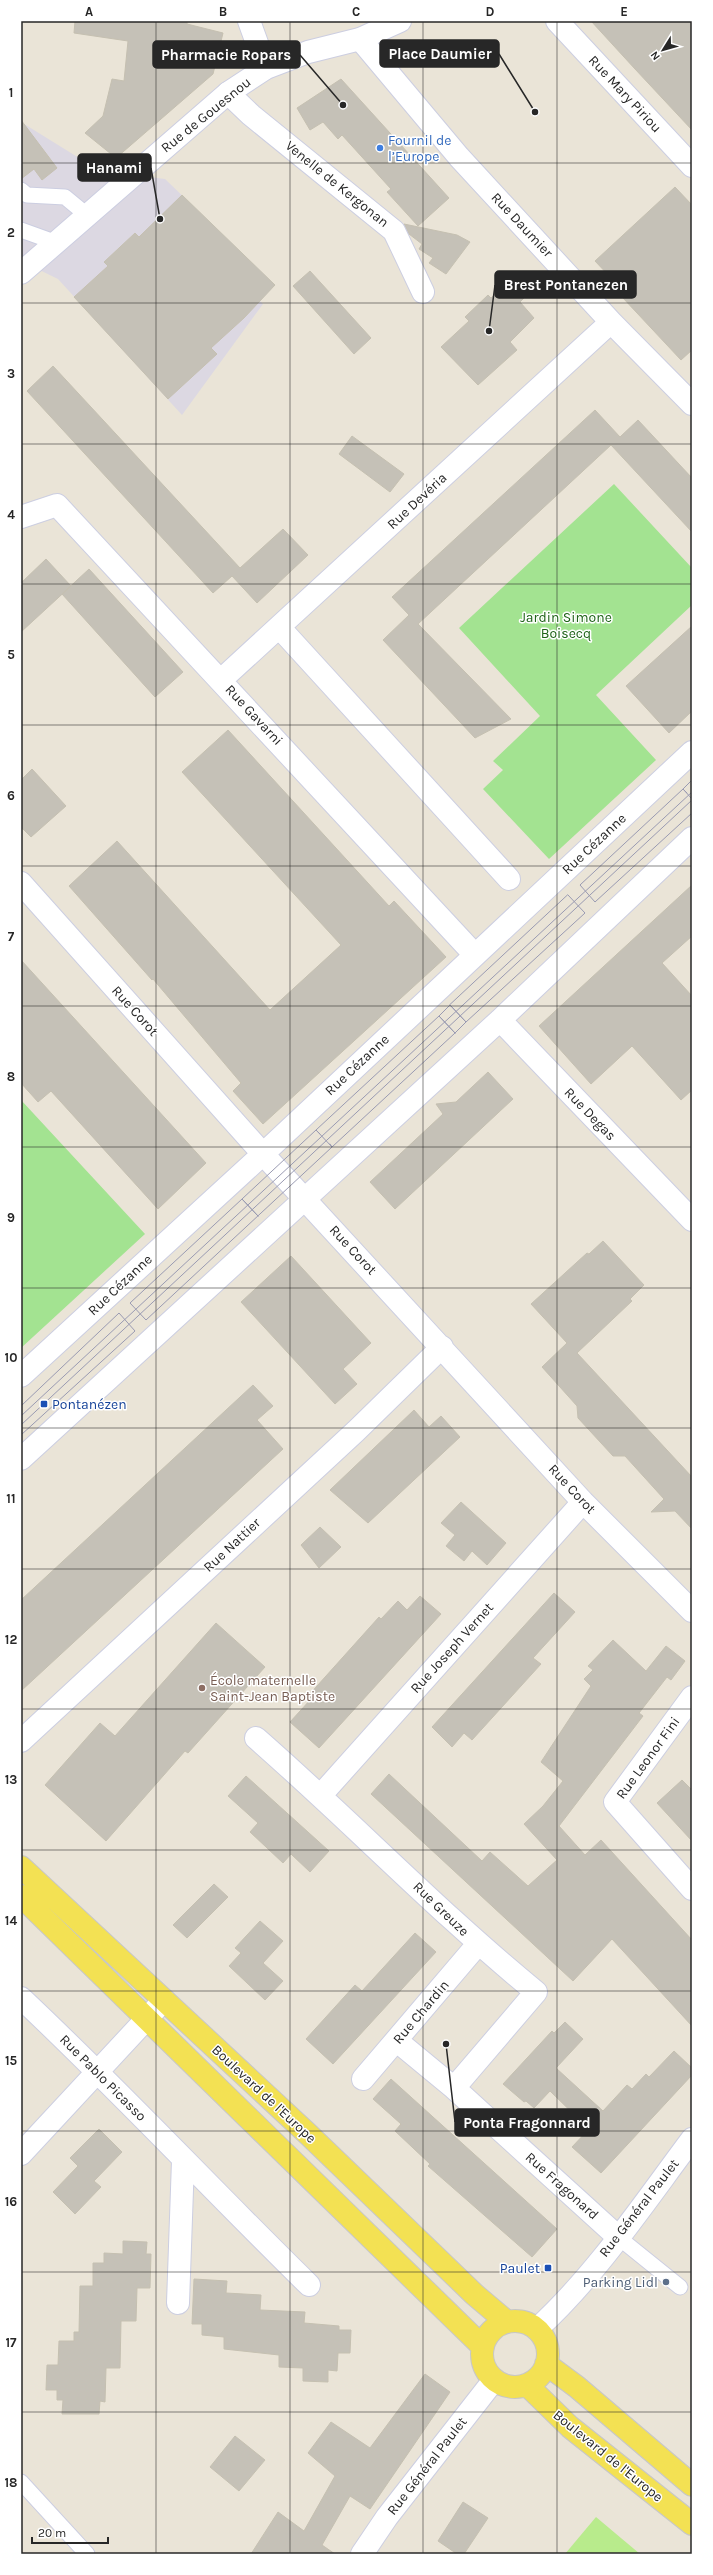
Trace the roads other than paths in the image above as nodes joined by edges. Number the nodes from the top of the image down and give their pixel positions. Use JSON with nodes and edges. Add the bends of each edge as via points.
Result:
{"nodes":[{"id":1,"x":248,"y":21,"type":"edge"},
{"id":2,"x":400,"y":21,"type":"edge"},
{"id":3,"x":558,"y":21,"type":"edge"},
{"id":4,"x":360,"y":39,"type":"junction"},
{"id":5,"x":266,"y":68,"type":"junction"},
{"id":6,"x":228,"y":94,"type":"junction"},
{"id":7,"x":692,"y":166,"type":"edge"},
{"id":8,"x":21,"y":190,"type":"edge"},
{"id":9,"x":88,"y":216,"type":"junction"},
{"id":10,"x":21,"y":230,"type":"edge"},
{"id":11,"x":57,"y":243,"type":"junction"},
{"id":12,"x":21,"y":273,"type":"edge"},
{"id":13,"x":423,"y":292,"type":"dead end"},
{"id":14,"x":611,"y":322,"type":"junction"},
{"id":15,"x":692,"y":404,"type":"edge"},
{"id":16,"x":21,"y":517,"type":"edge"},
{"id":17,"x":279,"y":627,"type":"junction"},
{"id":18,"x":221,"y":680,"type":"junction"},
{"id":19,"x":692,"y":752,"type":"edge"},
{"id":20,"x":692,"y":838,"type":"edge"},
{"id":21,"x":509,"y":879,"type":"dead end"},
{"id":22,"x":21,"y":883,"type":"edge"},
{"id":23,"x":475,"y":955,"type":"junction"},
{"id":24,"x":500,"y":1020,"type":"junction"},
{"id":25,"x":263,"y":1154,"type":"junction"},
{"id":26,"x":304,"y":1198,"type":"junction"},
{"id":27,"x":688,"y":1208,"type":"edge"},
{"id":28,"x":442,"y":1347,"type":"junction"},
{"id":29,"x":21,"y":1376,"type":"edge"},
{"id":30,"x":21,"y":1460,"type":"edge"},
{"id":31,"x":583,"y":1502,"type":"junction"},
{"id":32,"x":692,"y":1611,"type":"edge"},
{"id":33,"x":692,"y":1697,"type":"edge"},
{"id":34,"x":256,"y":1738,"type":"dead end"},
{"id":35,"x":21,"y":1741,"type":"edge"},
{"id":36,"x":321,"y":1794,"type":"junction"},
{"id":37,"x":21,"y":1867,"type":"edge"},
{"id":38,"x":692,"y":1889,"type":"edge"},
{"id":39,"x":21,"y":1896,"type":"edge"},
{"id":40,"x":478,"y":1944,"type":"junction"},
{"id":41,"x":21,"y":1998,"type":"edge"},
{"id":42,"x":164,"y":2000,"type":"junction"},
{"id":43,"x":146,"y":2019,"type":"junction"},
{"id":44,"x":397,"y":2040,"type":"junction"},
{"id":45,"x":98,"y":2070,"type":"junction"},
{"id":46,"x":363,"y":2079,"type":"dead end"},
{"id":47,"x":454,"y":2088,"type":"junction"},
{"id":48,"x":692,"y":2139,"type":"edge"},
{"id":49,"x":21,"y":2151,"type":"edge"},
{"id":50,"x":183,"y":2161,"type":"junction"},
{"id":51,"x":618,"y":2237,"type":"junction"},
{"id":52,"x":309,"y":2285,"type":"dead end"},
{"id":53,"x":680,"y":2287,"type":"dead end"},
{"id":54,"x":178,"y":2303,"type":"dead end"},
{"id":55,"x":507,"y":2322,"type":"junction"},
{"id":56,"x":536,"y":2329,"type":"junction"},
{"id":57,"x":483,"y":2347,"type":"junction"},
{"id":58,"x":546,"y":2364,"type":"junction"},
{"id":59,"x":494,"y":2380,"type":"junction"},
{"id":60,"x":527,"y":2385,"type":"junction"},
{"id":61,"x":21,"y":2482,"type":"edge"},
{"id":62,"x":692,"y":2485,"type":"edge"},
{"id":63,"x":692,"y":2524,"type":"edge"},
{"id":64,"x":87,"y":2554,"type":"edge"},
{"id":65,"x":362,"y":2554,"type":"edge"}],
"edges":[{"from":1,"to":5,"type":"street"},
{"from":2,"to":4,"type":"street","name":"Rue de Gouesnou"},
{"from":3,"to":7,"type":"street","name":"Rue Mary Piriou"},
{"from":4,"to":5,"type":"street","name":"Rue de Gouesnou","via":[[308,52]]},
{"from":4,"to":14,"type":"street","name":"Rue Daumier","via":[[459,157]]},
{"from":5,"to":6,"type":"street","name":"Rue de Gouesnou"},
{"from":6,"to":9,"type":"street","name":"Rue de Gouesnou"},
{"from":6,"to":13,"type":"street","name":"Venelle de Kergonan","via":[[251,116],[394,230]]},
{"from":8,"to":9,"type":"lane","via":[[27,195],[65,197]]},
{"from":9,"to":11,"type":"street","name":"Rue de Gouesnou"},
{"from":10,"to":11,"type":"lane"},
{"from":11,"to":12,"type":"street","name":"Rue de Gouesnou"},
{"from":14,"to":15,"type":"street","name":"Rue Daumier"},
{"from":14,"to":17,"type":"street","name":"Rue Devéria"},
{"from":16,"to":18,"type":"street","name":"Rue Gavarni","via":[[57,505]]},
{"from":17,"to":18,"type":"street","name":"Rue Devéria"},
{"from":17,"to":21,"type":"street"},
{"from":18,"to":23,"type":"street","name":"Rue Gavarni"},
{"from":19,"to":23,"type":"street","name":"Rue Cézanne"},
{"from":20,"to":24,"type":"street"},
{"from":22,"to":25,"type":"street","name":"Rue Corot"},
{"from":23,"to":25,"type":"street","name":"Rue Cézanne"},
{"from":24,"to":26,"type":"street"},
{"from":24,"to":27,"type":"street","name":"Rue Degas"},
{"from":25,"to":26,"type":"street","name":"Rue Corot"},
{"from":25,"to":29,"type":"street","name":"Rue Cézanne"},
{"from":26,"to":28,"type":"street","name":"Rue Corot"},
{"from":26,"to":30,"type":"street"},
{"from":28,"to":31,"type":"street","name":"Rue Corot"},
{"from":28,"to":35,"type":"street","name":"Rue Nattier","via":[[356,1431]]},
{"from":31,"to":32,"type":"street","name":"Rue Corot"},
{"from":31,"to":36,"type":"street","name":"Rue Joseph Vernet"},
{"from":33,"to":38,"type":"street","name":"Rue Leonor Fini","via":[[615,1802]]},
{"from":34,"to":36,"type":"street","name":"Rue Greuze"},
{"from":36,"to":40,"type":"street","name":"Rue Greuze"},
{"from":37,"to":42,"type":"main road","name":"Boulevard de l'Europe"},
{"from":39,"to":43,"type":"main road","name":"Boulevard de l'Europe"},
{"from":40,"to":44,"type":"street","name":"Rue Chardin"},
{"from":40,"to":47,"type":"street","name":"Rue Greuze","via":[[536,1992]]},
{"from":41,"to":45,"type":"street","name":"Rue Pablo Picasso"},
{"from":42,"to":43,"type":"street"},
{"from":42,"to":55,"type":"main road","name":"Boulevard de l'Europe","via":[[474,2294]]},
{"from":43,"to":45,"type":"street"},
{"from":43,"to":57,"type":"main road","name":"Boulevard de l'Europe"},
{"from":44,"to":46,"type":"street","name":"Rue Chardin"},
{"from":44,"to":47,"type":"street","name":"Rue Fragonard"},
{"from":45,"to":49,"type":"street"},
{"from":45,"to":50,"type":"street","name":"Rue Pablo Picasso"},
{"from":47,"to":51,"type":"street","name":"Rue Fragonard"},
{"from":48,"to":51,"type":"street","name":"Rue Général Paulet"},
{"from":50,"to":52,"type":"street","name":"Rue Pablo Picasso"},
{"from":50,"to":54,"type":"street"},
{"from":51,"to":53,"type":"lane"},
{"from":51,"to":56,"type":"street","name":"Rue Général Paulet","via":[[555,2313]]},
{"from":55,"to":56,"type":"main road","via":[[518,2321]]},
{"from":55,"to":57,"type":"main road","via":[[489,2334]]},
{"from":56,"to":58,"type":"main road","via":[[547,2345]]},
{"from":57,"to":59,"type":"main road","via":[[486,2371]]},
{"from":58,"to":60,"type":"main road","via":[[542,2373]]},
{"from":58,"to":62,"type":"main road","via":[[577,2387]]},
{"from":59,"to":60,"type":"main road","via":[[510,2387]]},
{"from":59,"to":65,"type":"street","name":"Rue Général Paulet","via":[[387,2517]]},
{"from":60,"to":63,"type":"main road","name":"Boulevard de l'Europe","via":[[570,2427]]},
{"from":61,"to":64,"type":"lane"}]}
